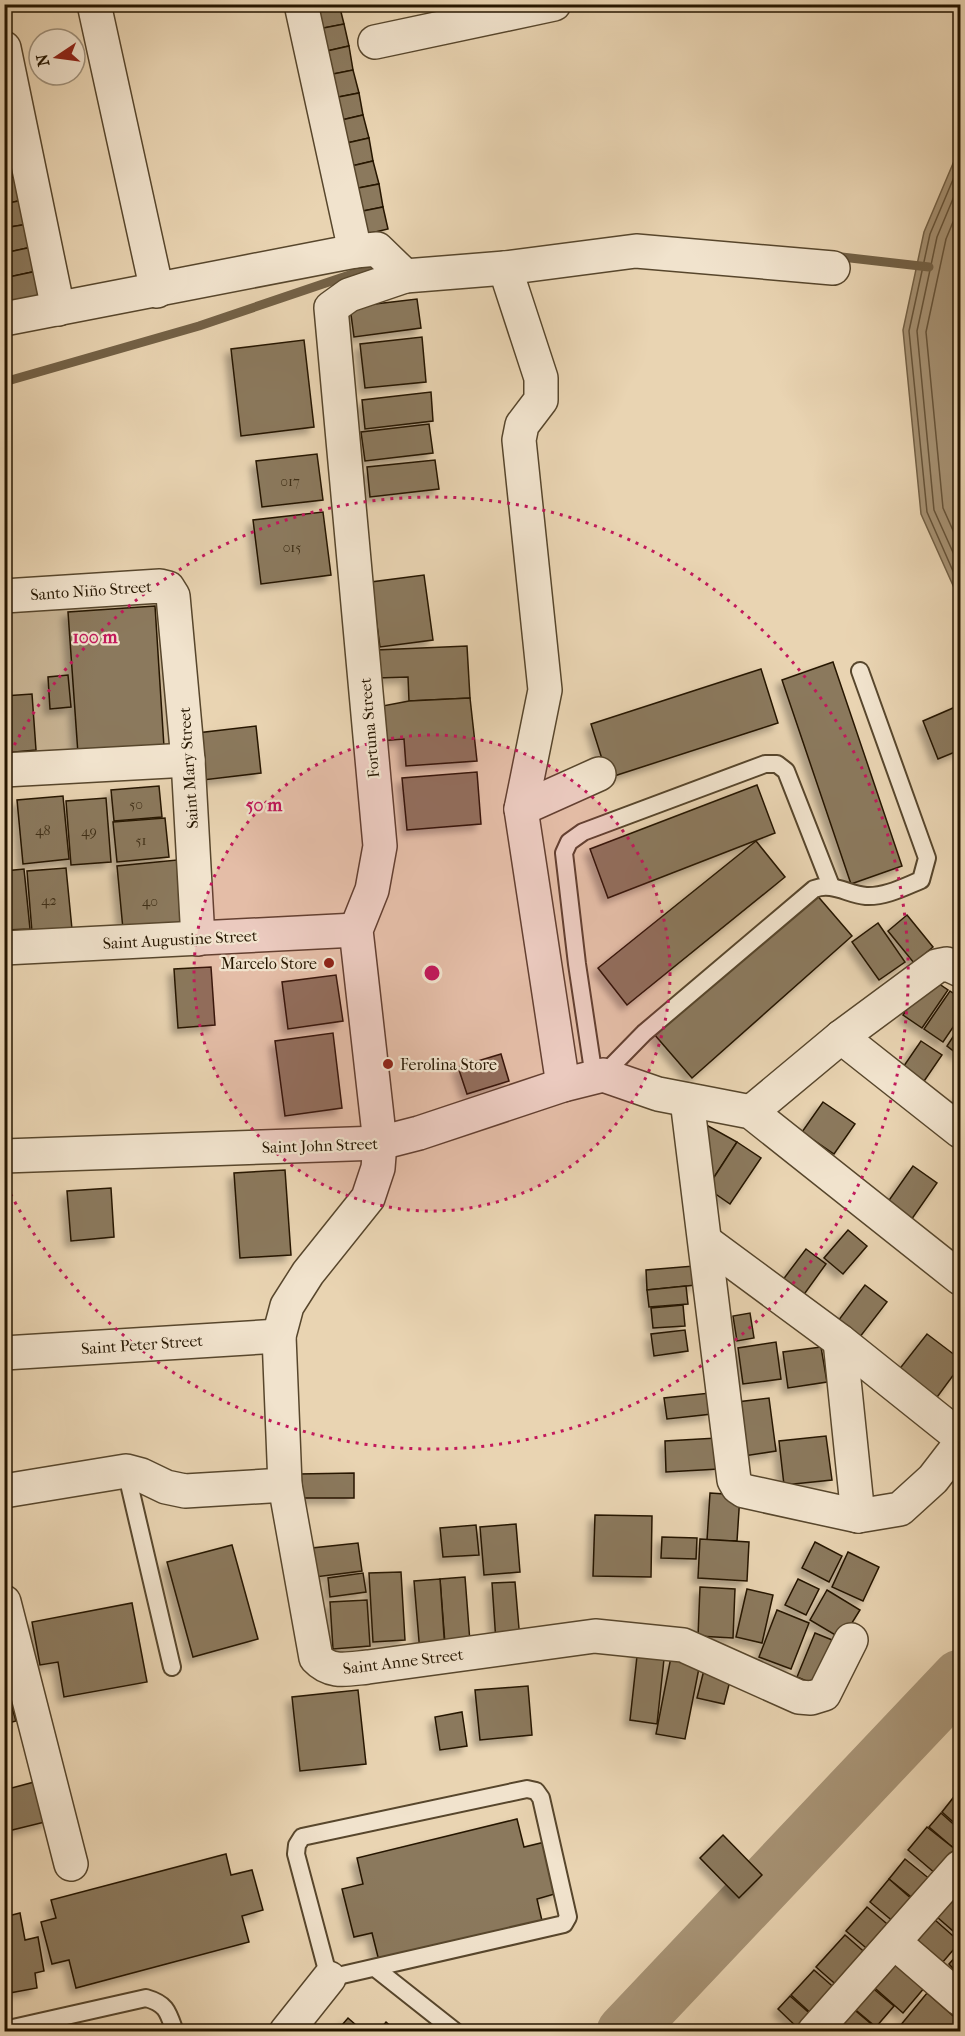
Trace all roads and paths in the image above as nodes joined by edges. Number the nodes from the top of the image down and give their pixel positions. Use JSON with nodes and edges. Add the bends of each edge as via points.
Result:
{"nodes":[{"id":1,"x":94,"y":4,"type":"edge"},
{"id":2,"x":301,"y":4,"type":"edge"},
{"id":3,"x":554,"y":4,"type":"edge"},
{"id":4,"x":518,"y":8,"type":"edge"},
{"id":5,"x":375,"y":42,"type":"dead end"},
{"id":6,"x":4,"y":48,"type":"edge"},
{"id":7,"x":355,"y":251,"type":"junction"},
{"id":8,"x":506,"y":268,"type":"junction"},
{"id":9,"x":833,"y":268,"type":"dead end"},
{"id":10,"x":405,"y":276,"type":"junction"},
{"id":11,"x":157,"y":291,"type":"junction"},
{"id":12,"x":58,"y":309,"type":"junction"},
{"id":13,"x":4,"y":319,"type":"edge"},
{"id":14,"x":4,"y":596,"type":"edge"},
{"id":15,"x":173,"y":596,"type":"joint"},
{"id":16,"x":860,"y":671,"type":"dead end"},
{"id":17,"x":188,"y":760,"type":"junction"},
{"id":18,"x":4,"y":770,"type":"edge"},
{"id":19,"x":599,"y":774,"type":"dead end"},
{"id":20,"x":521,"y":809,"type":"junction"},
{"id":21,"x":831,"y":886,"type":"junction"},
{"id":22,"x":356,"y":930,"type":"junction"},
{"id":23,"x":198,"y":939,"type":"junction"},
{"id":24,"x":4,"y":948,"type":"edge"},
{"id":25,"x":960,"y":970,"type":"edge"},
{"id":26,"x":841,"y":1037,"type":"junction"},
{"id":27,"x":587,"y":1079,"type":"junction"},
{"id":28,"x":673,"y":1097,"type":"junction"},
{"id":29,"x":751,"y":1112,"type":"junction"},
{"id":30,"x":960,"y":1131,"type":"edge"},
{"id":31,"x":380,"y":1143,"type":"junction"},
{"id":32,"x":4,"y":1156,"type":"edge"},
{"id":33,"x":706,"y":1242,"type":"junction"},
{"id":34,"x":960,"y":1278,"type":"edge"},
{"id":35,"x":279,"y":1336,"type":"junction"},
{"id":36,"x":840,"y":1341,"type":"junction"},
{"id":37,"x":4,"y":1353,"type":"edge"},
{"id":38,"x":960,"y":1437,"type":"edge"},
{"id":39,"x":960,"y":1444,"type":"edge"},
{"id":40,"x":126,"y":1472,"type":"junction"},
{"id":41,"x":285,"y":1485,"type":"junction"},
{"id":42,"x":4,"y":1491,"type":"edge"},
{"id":43,"x":858,"y":1516,"type":"junction"},
{"id":44,"x":4,"y":1602,"type":"edge"},
{"id":45,"x":851,"y":1640,"type":"dead end"},
{"id":46,"x":172,"y":1667,"type":"dead end"},
{"id":47,"x":71,"y":1864,"type":"dead end"},
{"id":48,"x":960,"y":1867,"type":"edge"},
{"id":49,"x":894,"y":1942,"type":"junction"},
{"id":50,"x":375,"y":1968,"type":"junction"},
{"id":51,"x":329,"y":1978,"type":"junction"},
{"id":52,"x":960,"y":1999,"type":"edge"},
{"id":53,"x":4,"y":2030,"type":"edge"},
{"id":54,"x":175,"y":2031,"type":"edge"},
{"id":55,"x":286,"y":2031,"type":"edge"},
{"id":56,"x":456,"y":2031,"type":"edge"},
{"id":57,"x":814,"y":2031,"type":"edge"}],
"edges":[{"from":1,"to":11,"type":"street"},
{"from":2,"to":7,"type":"street"},
{"from":3,"to":4,"type":"street"},
{"from":4,"to":5,"type":"street"},
{"from":6,"to":12,"type":"street"},
{"from":7,"to":10,"type":"street","via":[[377,249]]},
{"from":7,"to":11,"type":"street"},
{"from":8,"to":9,"type":"street","via":[[636,251]]},
{"from":8,"to":10,"type":"street"},
{"from":8,"to":20,"type":"street","via":[[541,378],[541,400],[522,425],[519,440],[545,690]]},
{"from":10,"to":22,"type":"street","name":"Fortuna Street","via":[[349,295],[331,308],[380,846],[372,890]]},
{"from":11,"to":12,"type":"street"},
{"from":12,"to":13,"type":"street"},
{"from":14,"to":15,"type":"street","name":"Santo Niño Street","via":[[160,586],[168,588]]},
{"from":15,"to":17,"type":"street","name":"Saint Mary Street"},
{"from":16,"to":21,"type":"lane","via":[[927,858],[921,880],[891,892],[866,896]]},
{"from":17,"to":18,"type":"street"},
{"from":17,"to":23,"type":"street","name":"Saint Mary Street"},
{"from":19,"to":20,"type":"street"},
{"from":20,"to":27,"type":"street"},
{"from":21,"to":27,"type":"lane","via":[[814,889]]},
{"from":21,"to":27,"type":"lane","via":[[786,771],[777,764],[765,764],[583,832],[569,842],[564,853]]},
{"from":22,"to":23,"type":"street","name":"Saint Augustine Street"},
{"from":22,"to":31,"type":"street","name":"Fortuna Street"},
{"from":23,"to":24,"type":"street","name":"Saint Augustine Street"},
{"from":25,"to":26,"type":"street","via":[[947,964],[937,966]]},
{"from":26,"to":29,"type":"street"},
{"from":26,"to":30,"type":"street"},
{"from":27,"to":28,"type":"street"},
{"from":27,"to":31,"type":"street","name":"Saint John Street"},
{"from":28,"to":29,"type":"street"},
{"from":28,"to":33,"type":"street"},
{"from":29,"to":34,"type":"street"},
{"from":31,"to":32,"type":"street","name":"Saint John Street"},
{"from":31,"to":35,"type":"street","name":"Saint Anne Street","via":[[378,1167],[368,1198],[308,1273],[288,1306]]},
{"from":33,"to":36,"type":"street"},
{"from":33,"to":43,"type":"street","via":[[734,1480],[744,1491]]},
{"from":35,"to":37,"type":"street","name":"Saint Peter Street"},
{"from":35,"to":41,"type":"street","name":"Saint Anne Street"},
{"from":36,"to":38,"type":"street"},
{"from":36,"to":43,"type":"street"},
{"from":39,"to":43,"type":"street","via":[[933,1479],[900,1509]]},
{"from":40,"to":41,"type":"street","via":[[185,1491]]},
{"from":40,"to":42,"type":"street"},
{"from":40,"to":46,"type":"lane"},
{"from":41,"to":45,"type":"street","name":"Saint Anne Street","via":[[316,1658],[334,1669],[596,1636],[683,1645],[799,1697],[811,1698],[824,1694]]},
{"from":44,"to":47,"type":"street"},
{"from":48,"to":49,"type":"street"},
{"from":49,"to":52,"type":"street"},
{"from":49,"to":57,"type":"street"},
{"from":50,"to":51,"type":"lane"},
{"from":50,"to":51,"type":"lane","via":[[567,1922],[541,1798],[536,1791],[527,1789],[302,1837],[296,1854]]},
{"from":50,"to":56,"type":"lane"},
{"from":51,"to":55,"type":"street"},
{"from":53,"to":54,"type":"lane","via":[[146,1998],[166,2007]]}]}
